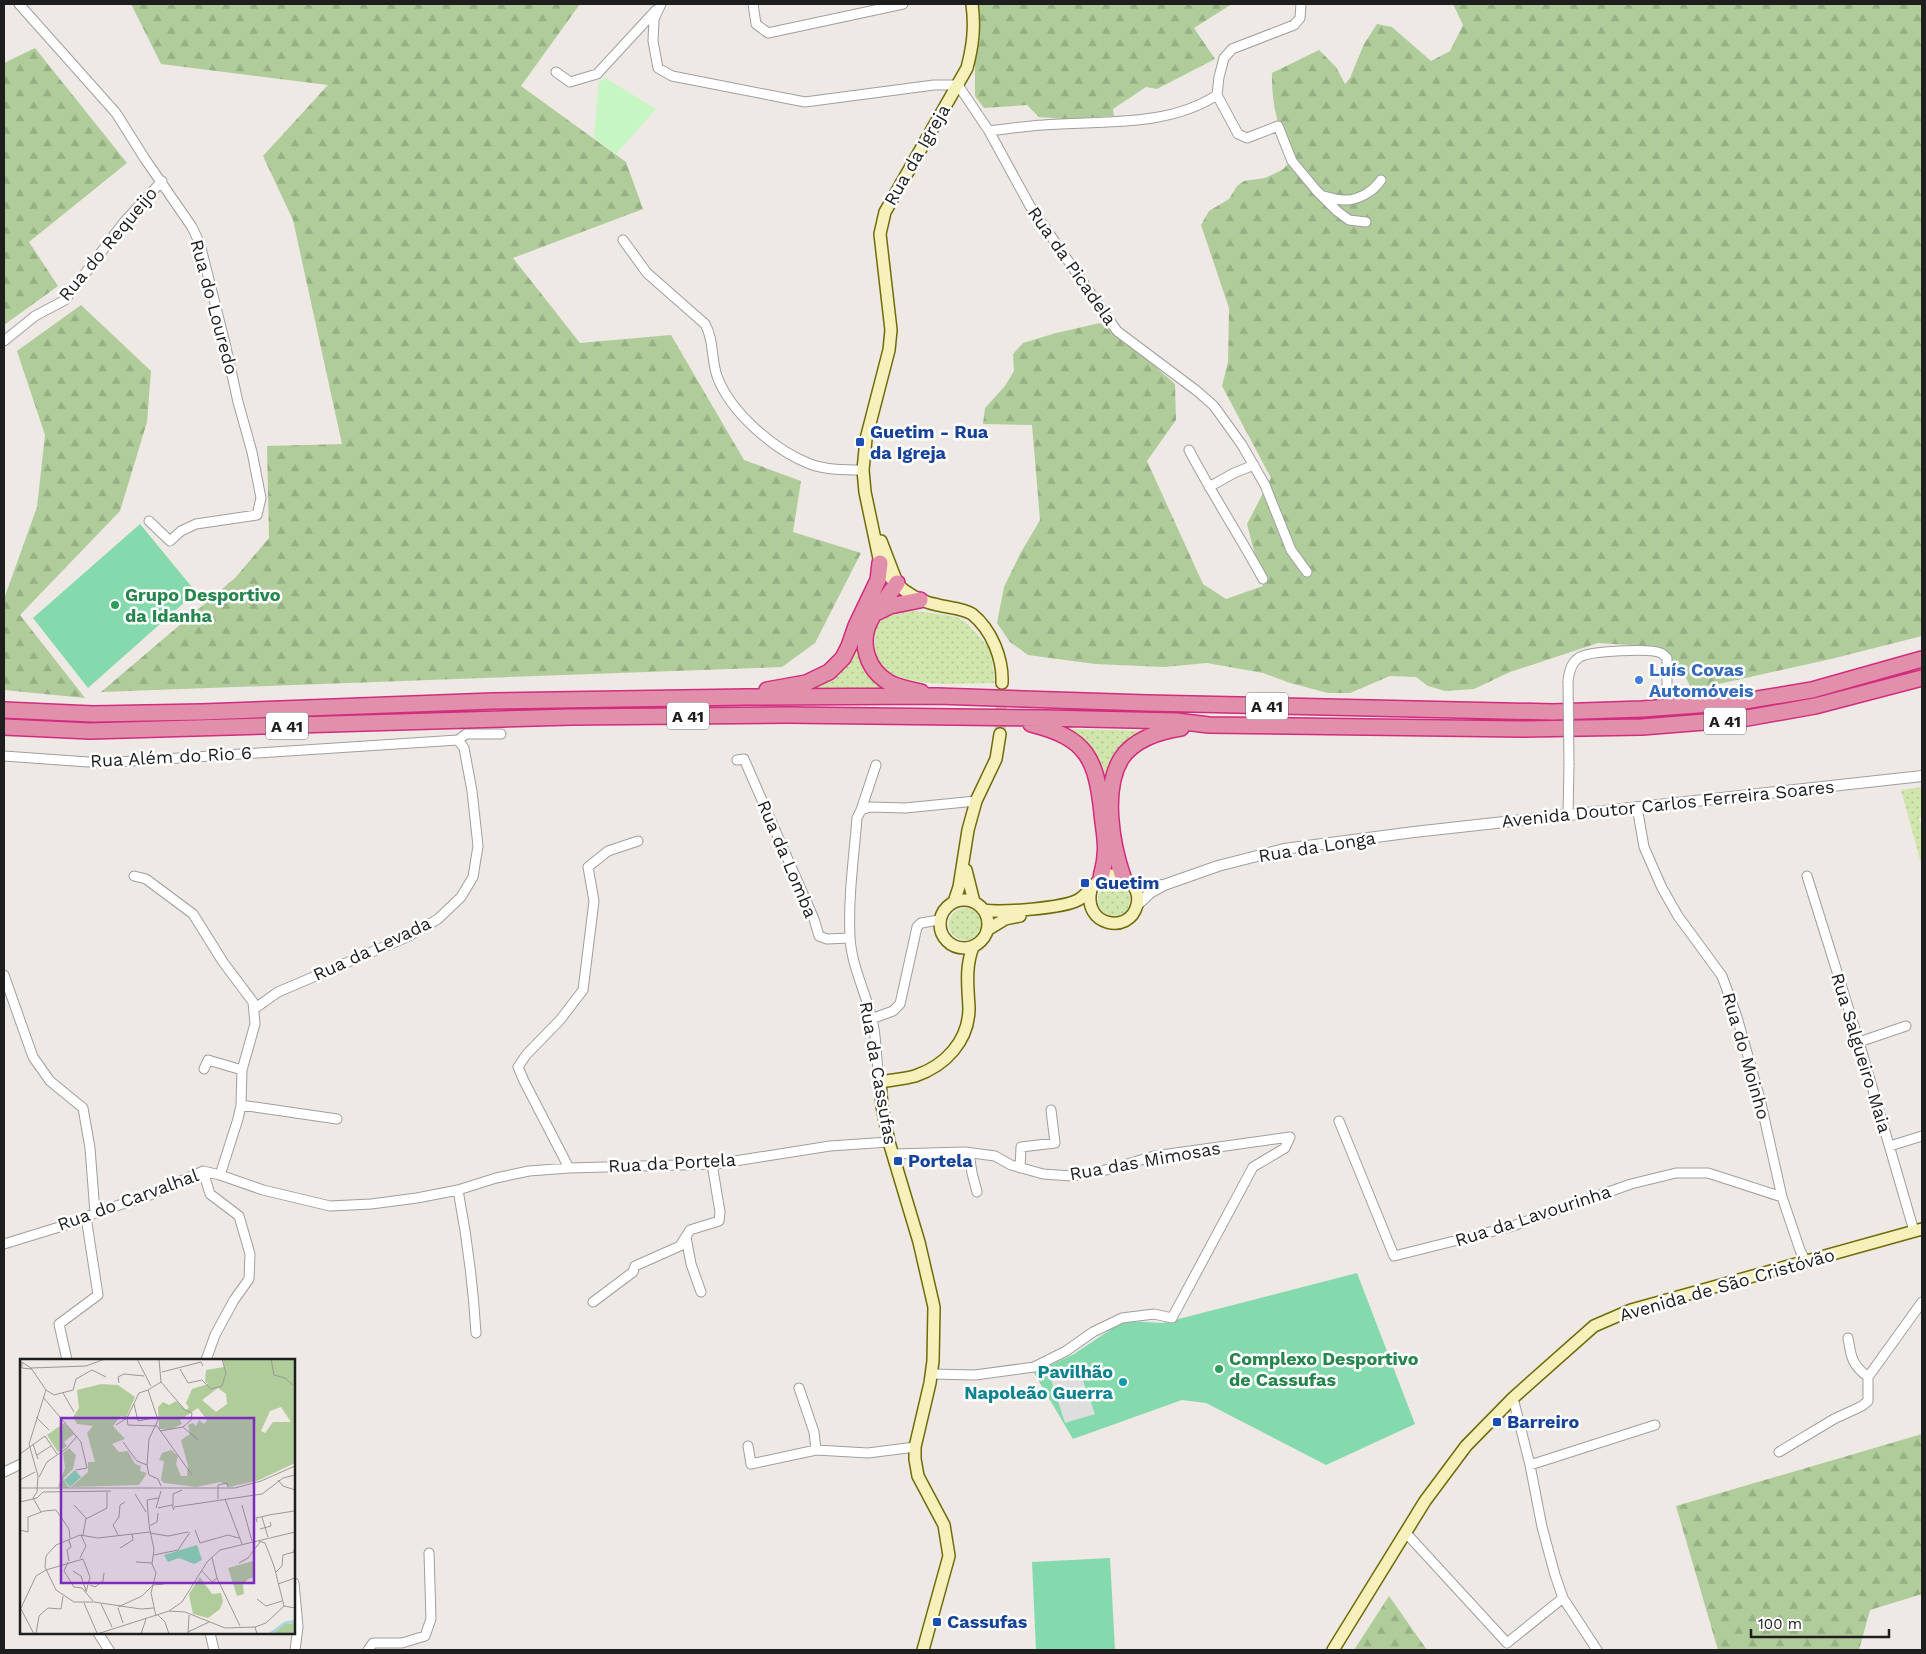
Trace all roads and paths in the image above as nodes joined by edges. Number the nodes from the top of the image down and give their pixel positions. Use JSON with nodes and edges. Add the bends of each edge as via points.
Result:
{"nodes":[{"id":1,"x":19,"y":4,"type":"edge"},
{"id":2,"x":753,"y":4,"type":"edge"},
{"id":3,"x":904,"y":4,"type":"edge"},
{"id":4,"x":972,"y":4,"type":"edge"},
{"id":5,"x":1301,"y":4,"type":"edge"},
{"id":6,"x":661,"y":5,"type":"edge"},
{"id":7,"x":556,"y":72,"type":"dead end"},
{"id":8,"x":958,"y":85,"type":"junction"},
{"id":9,"x":1217,"y":94,"type":"junction"},
{"id":10,"x":989,"y":131,"type":"junction"},
{"id":11,"x":1381,"y":180,"type":"dead end"},
{"id":12,"x":162,"y":181,"type":"junction"},
{"id":13,"x":1322,"y":196,"type":"junction"},
{"id":14,"x":1366,"y":222,"type":"dead end"},
{"id":15,"x":623,"y":240,"type":"dead end"},
{"id":16,"x":4,"y":341,"type":"edge"},
{"id":17,"x":1189,"y":450,"type":"dead end"},
{"id":18,"x":1254,"y":465,"type":"junction"},
{"id":19,"x":863,"y":470,"type":"junction"},
{"id":20,"x":1208,"y":487,"type":"junction"},
{"id":21,"x":871,"y":516,"type":"junction"},
{"id":22,"x":149,"y":521,"type":"dead end"},
{"id":23,"x":880,"y":564,"type":"junction"},
{"id":24,"x":1307,"y":572,"type":"dead end"},
{"id":25,"x":1263,"y":579,"type":"dead end"},
{"id":26,"x":897,"y":583,"type":"junction"},
{"id":27,"x":920,"y":600,"type":"junction"},
{"id":28,"x":870,"y":610,"type":"junction"},
{"id":29,"x":1922,"y":659,"type":"edge"},
{"id":30,"x":1922,"y":678,"type":"edge"},
{"id":31,"x":1002,"y":683,"type":"tunnel mouth"},
{"id":32,"x":1667,"y":690,"type":"dead end"},
{"id":33,"x":937,"y":696,"type":"junction"},
{"id":34,"x":747,"y":697,"type":"junction"},
{"id":35,"x":4,"y":710,"type":"edge"},
{"id":36,"x":1010,"y":718,"type":"junction"},
{"id":37,"x":1209,"y":724,"type":"junction"},
{"id":38,"x":4,"y":727,"type":"edge"},
{"id":39,"x":501,"y":734,"type":"dead end"},
{"id":40,"x":1000,"y":734,"type":"tunnel mouth"},
{"id":41,"x":458,"y":740,"type":"junction"},
{"id":42,"x":4,"y":756,"type":"edge"},
{"id":43,"x":737,"y":760,"type":"dead end"},
{"id":44,"x":876,"y":765,"type":"dead end"},
{"id":45,"x":1922,"y":776,"type":"edge"},
{"id":46,"x":976,"y":802,"type":"junction"},
{"id":47,"x":1637,"y":808,"type":"junction"},
{"id":48,"x":861,"y":810,"type":"junction"},
{"id":49,"x":1568,"y":815,"type":"junction"},
{"id":50,"x":1414,"y":832,"type":"joint"},
{"id":51,"x":638,"y":841,"type":"dead end"},
{"id":52,"x":964,"y":859,"type":"junction"},
{"id":53,"x":134,"y":876,"type":"dead end"},
{"id":54,"x":1807,"y":876,"type":"dead end"},
{"id":55,"x":1101,"y":878,"type":"junction"},
{"id":56,"x":1128,"y":882,"type":"junction"},
{"id":57,"x":1164,"y":885,"type":"junction"},
{"id":58,"x":1091,"y":890,"type":"junction"},
{"id":59,"x":954,"y":902,"type":"junction"},
{"id":60,"x":974,"y":902,"type":"junction"},
{"id":61,"x":1137,"y":905,"type":"junction"},
{"id":62,"x":984,"y":910,"type":"junction"},
{"id":63,"x":1091,"y":910,"type":"junction"},
{"id":64,"x":940,"y":920,"type":"junction"},
{"id":65,"x":987,"y":930,"type":"junction"},
{"id":66,"x":850,"y":938,"type":"junction"},
{"id":67,"x":954,"y":946,"type":"junction"},
{"id":68,"x":973,"y":946,"type":"junction"},
{"id":69,"x":967,"y":968,"type":"junction"},
{"id":70,"x":4,"y":975,"type":"edge"},
{"id":71,"x":254,"y":1009,"type":"junction"},
{"id":72,"x":871,"y":1018,"type":"junction"},
{"id":73,"x":1906,"y":1026,"type":"dead end"},
{"id":74,"x":1859,"y":1042,"type":"junction"},
{"id":75,"x":204,"y":1069,"type":"dead end"},
{"id":76,"x":242,"y":1070,"type":"junction"},
{"id":77,"x":880,"y":1082,"type":"junction"},
{"id":78,"x":241,"y":1105,"type":"junction"},
{"id":79,"x":1051,"y":1110,"type":"dead end"},
{"id":80,"x":337,"y":1119,"type":"dead end"},
{"id":81,"x":1340,"y":1121,"type":"dead end"},
{"id":82,"x":1922,"y":1136,"type":"edge"},
{"id":83,"x":889,"y":1142,"type":"junction"},
{"id":84,"x":1890,"y":1146,"type":"junction"},
{"id":85,"x":969,"y":1153,"type":"junction"},
{"id":86,"x":893,"y":1154,"type":"junction"},
{"id":87,"x":712,"y":1164,"type":"junction"},
{"id":88,"x":569,"y":1168,"type":"junction"},
{"id":89,"x":1020,"y":1168,"type":"junction"},
{"id":90,"x":203,"y":1171,"type":"junction"},
{"id":91,"x":220,"y":1175,"type":"junction"},
{"id":92,"x":458,"y":1190,"type":"junction"},
{"id":93,"x":977,"y":1192,"type":"dead end"},
{"id":94,"x":1782,"y":1197,"type":"junction"},
{"id":95,"x":95,"y":1213,"type":"junction"},
{"id":96,"x":86,"y":1217,"type":"junction"},
{"id":97,"x":1918,"y":1230,"type":"edge"},
{"id":98,"x":686,"y":1237,"type":"junction"},
{"id":99,"x":4,"y":1244,"type":"edge"},
{"id":100,"x":1806,"y":1262,"type":"junction"},
{"id":101,"x":701,"y":1292,"type":"dead end"},
{"id":102,"x":592,"y":1302,"type":"dead end"},
{"id":103,"x":1922,"y":1302,"type":"edge"},
{"id":104,"x":476,"y":1333,"type":"dead end"},
{"id":105,"x":1848,"y":1338,"type":"dead end"},
{"id":106,"x":67,"y":1359,"type":"edge"},
{"id":107,"x":206,"y":1359,"type":"edge"},
{"id":108,"x":931,"y":1374,"type":"junction"},
{"id":109,"x":1868,"y":1378,"type":"junction"},
{"id":110,"x":799,"y":1388,"type":"dead end"},
{"id":111,"x":1513,"y":1398,"type":"junction"},
{"id":112,"x":1655,"y":1425,"type":"dead end"},
{"id":113,"x":748,"y":1446,"type":"dead end"},
{"id":114,"x":915,"y":1447,"type":"junction"},
{"id":115,"x":816,"y":1450,"type":"junction"},
{"id":116,"x":1779,"y":1452,"type":"dead end"},
{"id":117,"x":20,"y":1464,"type":"edge"},
{"id":118,"x":1530,"y":1465,"type":"junction"},
{"id":119,"x":4,"y":1472,"type":"edge"},
{"id":120,"x":1406,"y":1533,"type":"junction"},
{"id":121,"x":429,"y":1552,"type":"dead end"},
{"id":122,"x":295,"y":1594,"type":"edge"},
{"id":123,"x":1563,"y":1598,"type":"junction"},
{"id":124,"x":99,"y":1634,"type":"edge"},
{"id":125,"x":210,"y":1634,"type":"edge"},
{"id":126,"x":109,"y":1650,"type":"edge"},
{"id":127,"x":214,"y":1650,"type":"edge"},
{"id":128,"x":295,"y":1650,"type":"edge"},
{"id":129,"x":368,"y":1650,"type":"edge"},
{"id":130,"x":923,"y":1650,"type":"edge"},
{"id":131,"x":1333,"y":1650,"type":"edge"},
{"id":132,"x":1597,"y":1650,"type":"edge"}],
"edges":[{"from":1,"to":12,"type":"street","name":"Rua do Louredo","via":[[116,113]]},
{"from":2,"to":3,"type":"street","via":[[756,24],[768,33]]},
{"from":4,"to":8,"type":"main road","name":"Rua da Igreja","via":[[975,24],[972,52]]},
{"from":5,"to":9,"type":"street","via":[[1300,18],[1294,25],[1232,49],[1224,58]]},
{"from":6,"to":7,"type":"street","via":[[597,74],[570,82]]},
{"from":6,"to":8,"type":"street","via":[[654,19],[653,40],[658,68],[672,76],[805,102],[934,85]]},
{"from":8,"to":10,"type":"street","name":"Rua da Picadela"},
{"from":8,"to":19,"type":"main road","name":"Rua da Igreja","via":[[885,212],[880,234],[891,330],[889,350],[866,439]]},
{"from":9,"to":10,"type":"street","via":[[1201,105],[1171,115]]},
{"from":9,"to":13,"type":"street","via":[[1238,134],[1247,138],[1278,126],[1292,161]]},
{"from":10,"to":18,"type":"street","name":"Rua da Picadela","via":[[1030,206],[1117,331],[1214,406]]},
{"from":11,"to":13,"type":"street","via":[[1359,197],[1343,200]]},
{"from":12,"to":16,"type":"street","name":"Rua do Requeijo","via":[[124,222],[65,300],[35,316]]},
{"from":12,"to":22,"type":"street","name":"Rua do Louredo","via":[[200,244],[261,498],[257,515],[196,524],[170,541]]},
{"from":13,"to":14,"type":"street","via":[[1349,220]]},
{"from":15,"to":19,"type":"street","via":[[647,273],[705,324],[710,332],[717,377],[736,408],[761,434],[810,464],[836,470]]},
{"from":17,"to":20,"type":"street"},
{"from":18,"to":20,"type":"street"},
{"from":18,"to":24,"type":"street","name":"Rua da Picadela","via":[[1291,550]]},
{"from":19,"to":21,"type":"main road","name":"Rua da Igreja"},
{"from":20,"to":25,"type":"street"},
{"from":21,"to":23,"type":"main road","name":"Rua da Igreja"},
{"from":21,"to":26,"type":"main road","name":"Rua da Igreja"},
{"from":23,"to":26,"type":"main road","via":[[887,576]]},
{"from":23,"to":28,"type":"highway"},
{"from":26,"to":27,"type":"main road"},
{"from":26,"to":28,"type":"highway","via":[[875,596]]},
{"from":27,"to":28,"type":"highway"},
{"from":27,"to":31,"type":"main road","via":[[955,608],[977,620],[998,653]]},
{"from":28,"to":33,"type":"highway","via":[[865,646],[872,668],[889,683]]},
{"from":28,"to":34,"type":"highway","via":[[843,658],[829,672],[806,683],[774,688]]},
{"from":29,"to":33,"type":"highway","number":"A 41","via":[[1812,690],[1739,702],[1632,710],[1534,712]]},
{"from":30,"to":37,"type":"highway","number":"A 41","via":[[1815,706],[1742,719],[1642,728]]},
{"from":32,"to":49,"type":"street","bridge":true,"via":[[1667,658],[1661,653],[1599,652],[1580,657],[1570,668]]},
{"from":33,"to":34,"type":"highway","number":"A 41"},
{"from":34,"to":35,"type":"highway","number":"A 41","via":[[493,701],[93,714]]},
{"from":36,"to":37,"type":"highway","number":"A 41"},
{"from":36,"to":38,"type":"highway","number":"A 41","via":[[581,716],[100,731]]},
{"from":36,"to":55,"type":"highway","via":[[1064,735],[1091,761],[1099,786],[1106,854]]},
{"from":37,"to":56,"type":"highway","via":[[1165,730],[1138,743],[1121,759],[1112,786],[1110,811],[1114,853]]},
{"from":39,"to":41,"type":"street","via":[[466,734]]},
{"from":40,"to":46,"type":"main road","via":[[996,759]]},
{"from":41,"to":42,"type":"street","name":"Rua Além do Rio 6","via":[[102,763]]},
{"from":41,"to":71,"type":"street","name":"Rua da Levada","via":[[464,748],[478,846],[473,877],[461,897],[438,919],[407,937],[278,992]]},
{"from":43,"to":66,"type":"street","name":"Rua da Lomba","via":[[744,759],[819,936]]},
{"from":44,"to":48,"type":"street","name":"Rua da Cassufas"},
{"from":45,"to":47,"type":"street","name":"Avenida Doutor Carlos Ferreira Soares"},
{"from":46,"to":48,"type":"street"},
{"from":46,"to":52,"type":"main road"},
{"from":47,"to":49,"type":"street","name":"Avenida Doutor Carlos Ferreira Soares"},
{"from":47,"to":94,"type":"street","name":"Rua do Moinho","via":[[1644,847],[1662,888],[1678,916],[1722,976],[1760,1099]]},
{"from":48,"to":66,"type":"street","name":"Rua da Cassufas","via":[[857,818]]},
{"from":49,"to":50,"type":"street","name":"Avenida Doutor Carlos Ferreira Soares"},
{"from":50,"to":57,"type":"street","name":"Rua da Longa","via":[[1284,849],[1218,866]]},
{"from":51,"to":88,"type":"street","via":[[608,851],[588,867],[594,902],[583,990],[518,1067]]},
{"from":52,"to":59,"type":"main road"},
{"from":52,"to":60,"type":"main road"},
{"from":53,"to":71,"type":"street","via":[[146,879],[193,914],[253,1002]]},
{"from":54,"to":74,"type":"street","name":"Rua Salgueiro Maia"},
{"from":55,"to":56,"type":"main road","name":"Rua da Longa","via":[[1108,876]]},
{"from":55,"to":58,"type":"main road"},
{"from":56,"to":57,"type":"street","name":"Rua da Longa"},
{"from":56,"to":61,"type":"main road","via":[[1136,892]]},
{"from":57,"to":61,"type":"street","name":"Rua da Longa"},
{"from":58,"to":62,"type":"main road","via":[[1067,903],[1006,912]]},
{"from":58,"to":63,"type":"main road"},
{"from":59,"to":60,"type":"main road"},
{"from":59,"to":64,"type":"main road","via":[[947,906]]},
{"from":60,"to":62,"type":"main road"},
{"from":61,"to":63,"type":"main road","name":"Rua da Longa","via":[[1128,919],[1112,924],[1096,917]]},
{"from":62,"to":65,"type":"main road"},
{"from":63,"to":65,"type":"main road","via":[[1074,908],[1011,917]]},
{"from":64,"to":67,"type":"main road","via":[[944,939]]},
{"from":64,"to":72,"type":"street","via":[[921,923],[917,927],[900,1004],[893,1011]]},
{"from":65,"to":68,"type":"main road","via":[[979,943]]},
{"from":66,"to":72,"type":"street","name":"Rua da Cassufas"},
{"from":67,"to":68,"type":"main road"},
{"from":67,"to":69,"type":"main road"},
{"from":68,"to":69,"type":"main road"},
{"from":69,"to":77,"type":"main road","via":[[969,1011],[961,1041],[928,1071]]},
{"from":70,"to":95,"type":"street","via":[[33,1057],[50,1080],[83,1108]]},
{"from":71,"to":76,"type":"street","via":[[256,1024]]},
{"from":72,"to":77,"type":"street","name":"Rua da Cassufas"},
{"from":73,"to":74,"type":"street"},
{"from":74,"to":84,"type":"street","name":"Rua Salgueiro Maia"},
{"from":75,"to":76,"type":"street","via":[[208,1060]]},
{"from":76,"to":78,"type":"street"},
{"from":77,"to":83,"type":"main road","name":"Rua da Cassufas"},
{"from":78,"to":80,"type":"street"},
{"from":78,"to":91,"type":"street"},
{"from":79,"to":89,"type":"street","name":"Rua das Mimosas","via":[[1055,1143],[1021,1147]]},
{"from":81,"to":94,"type":"street","name":"Rua da Lavourinha","via":[[1394,1256],[1510,1227],[1631,1184],[1676,1173],[1708,1173]]},
{"from":82,"to":84,"type":"street"},
{"from":83,"to":86,"type":"main road","name":"Rua da Cassufas"},
{"from":83,"to":87,"type":"street","name":"Rua da Portela","via":[[830,1146]]},
{"from":84,"to":97,"type":"street","name":"Rua Salgueiro Maia"},
{"from":85,"to":86,"type":"street","name":"Rua das Mimosas"},
{"from":85,"to":89,"type":"street","name":"Rua das Mimosas","via":[[995,1156]]},
{"from":85,"to":93,"type":"street"},
{"from":86,"to":108,"type":"main road","name":"Rua da Cassufas","via":[[934,1307]]},
{"from":87,"to":88,"type":"street","name":"Rua da Portela"},
{"from":87,"to":98,"type":"street","via":[[719,1221],[690,1230]]},
{"from":88,"to":92,"type":"street","name":"Rua da Portela","via":[[529,1171]]},
{"from":89,"to":108,"type":"street","name":"Rua das Mimosas","via":[[1072,1176],[1154,1156],[1290,1137],[1285,1148],[1253,1167],[1172,1318],[1154,1314],[1122,1318],[1034,1367],[975,1376]]},
{"from":90,"to":91,"type":"street","name":"Rua do Carvalhal"},
{"from":90,"to":95,"type":"street","name":"Rua do Carvalhal","via":[[150,1196]]},
{"from":90,"to":107,"type":"street","via":[[210,1194],[238,1216],[250,1254],[249,1279],[215,1335]]},
{"from":91,"to":92,"type":"street","name":"Rua do Carvalhal","via":[[263,1190],[330,1206],[371,1204]]},
{"from":92,"to":104,"type":"street","via":[[472,1278]]},
{"from":94,"to":100,"type":"street","name":"Rua do Moinho"},
{"from":95,"to":96,"type":"street","name":"Rua do Carvalhal"},
{"from":96,"to":99,"type":"street","name":"Rua do Carvalhal"},
{"from":96,"to":106,"type":"street","via":[[98,1295],[59,1324]]},
{"from":97,"to":100,"type":"main road","name":"Avenida de São Cristóvão"},
{"from":98,"to":101,"type":"street"},
{"from":98,"to":102,"type":"street","via":[[680,1246],[635,1266],[633,1272]]},
{"from":100,"to":111,"type":"main road","name":"Avenida de São Cristóvão","via":[[1631,1310],[1594,1326]]},
{"from":103,"to":109,"type":"street"},
{"from":105,"to":109,"type":"street","via":[[1851,1358],[1857,1369]]},
{"from":108,"to":114,"type":"main road","name":"Rua da Cassufas"},
{"from":109,"to":116,"type":"street","via":[[1868,1401],[1862,1406]]},
{"from":110,"to":115,"type":"street","via":[[814,1432]]},
{"from":111,"to":118,"type":"street"},
{"from":111,"to":120,"type":"main road","name":"Avenida de São Cristóvão","via":[[1466,1446],[1425,1501]]},
{"from":112,"to":118,"type":"street"},
{"from":113,"to":115,"type":"street","via":[[751,1464]]},
{"from":114,"to":115,"type":"street","via":[[868,1453]]},
{"from":114,"to":130,"type":"main road","name":"Rua da Cassufas","via":[[918,1476],[944,1525],[949,1556]]},
{"from":117,"to":119,"type":"street"},
{"from":118,"to":123,"type":"street","via":[[1542,1527]]},
{"from":120,"to":123,"type":"street","via":[[1507,1643]]},
{"from":120,"to":131,"type":"main road","name":"Avenida de São Cristóvão"},
{"from":121,"to":129,"type":"street","via":[[432,1619],[425,1636],[402,1643],[373,1643]]},
{"from":122,"to":128,"type":"street","via":[[298,1627]]},
{"from":123,"to":132,"type":"street"},
{"from":124,"to":126,"type":"street"},
{"from":125,"to":127,"type":"street"}]}
